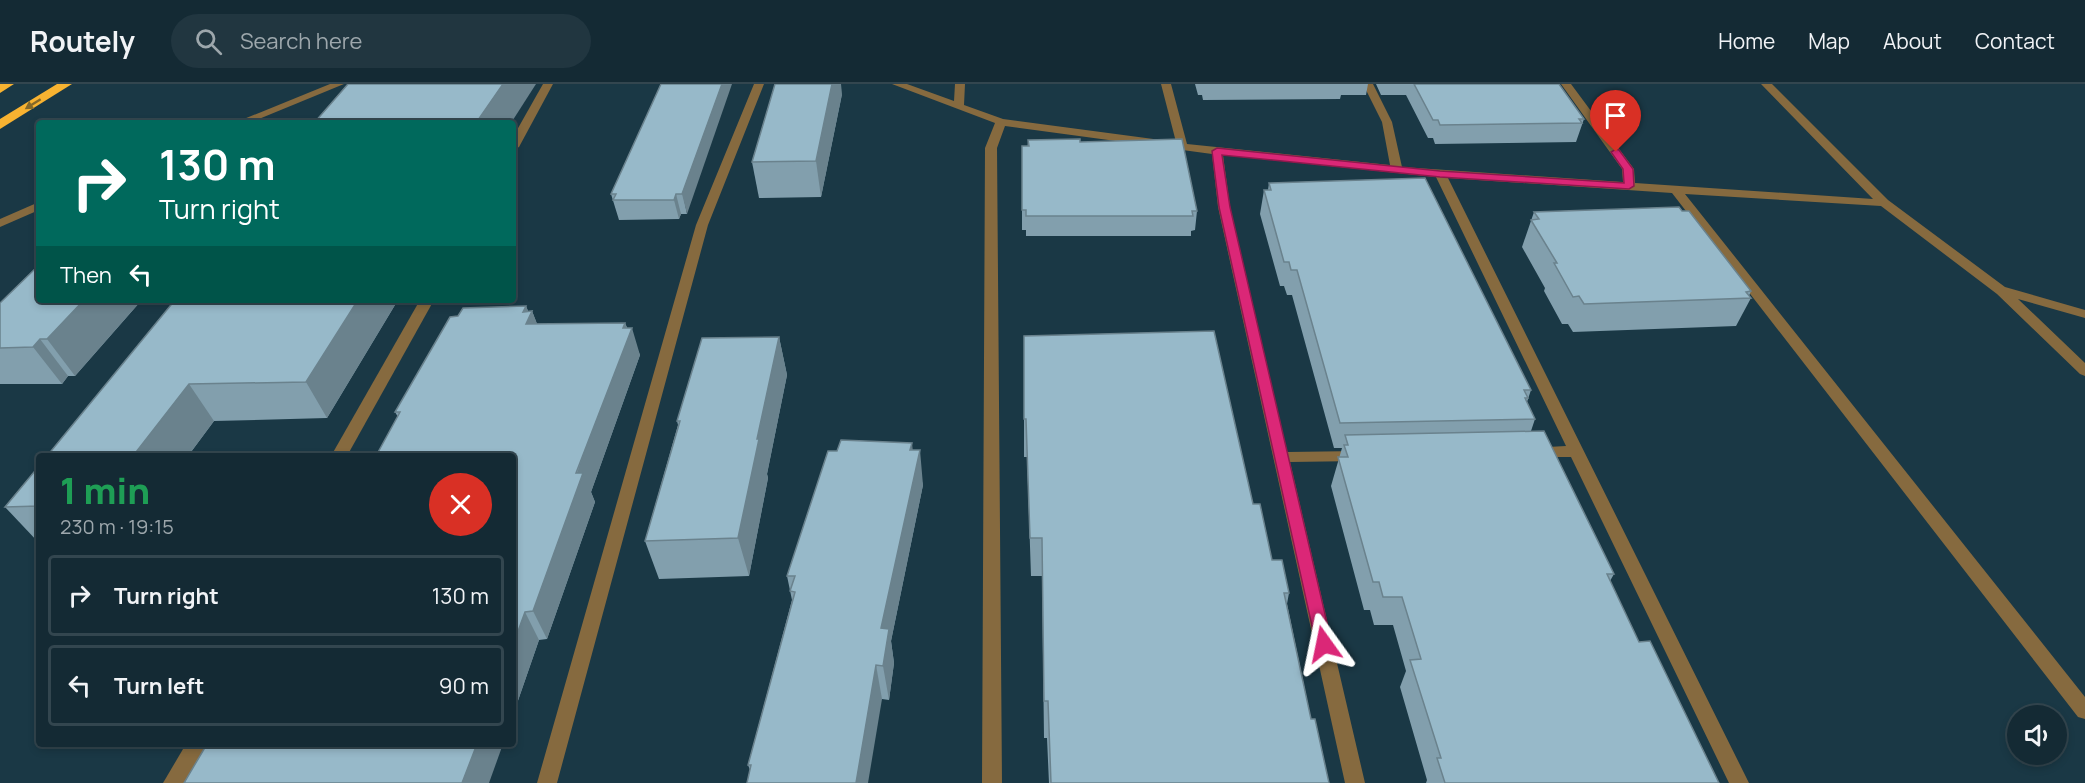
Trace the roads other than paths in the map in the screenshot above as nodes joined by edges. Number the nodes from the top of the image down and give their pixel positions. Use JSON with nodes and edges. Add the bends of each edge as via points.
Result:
{"nodes":[{"id":1,"x":8,"y":84,"type":"edge"},
{"id":2,"x":66,"y":84,"type":"edge"},
{"id":3,"x":339,"y":84,"type":"edge"},
{"id":4,"x":548,"y":84,"type":"edge"},
{"id":5,"x":759,"y":84,"type":"edge"},
{"id":6,"x":897,"y":84,"type":"edge"},
{"id":7,"x":960,"y":84,"type":"edge"},
{"id":8,"x":1167,"y":84,"type":"edge"},
{"id":9,"x":1368,"y":84,"type":"edge"},
{"id":10,"x":1566,"y":84,"type":"edge"},
{"id":11,"x":1766,"y":84,"type":"edge"},
{"id":12,"x":0,"y":88,"type":"edge"},
{"id":13,"x":959,"y":106,"type":"junction"},
{"id":14,"x":248,"y":120,"type":"edge"},
{"id":15,"x":1001,"y":122,"type":"junction"},
{"id":16,"x":0,"y":125,"type":"edge"},
{"id":17,"x":516,"y":142,"type":"edge"},
{"id":18,"x":1182,"y":145,"type":"junction"},
{"id":19,"x":1217,"y":151,"type":"junction"},
{"id":20,"x":1397,"y":170,"type":"junction"},
{"id":21,"x":1440,"y":174,"type":"junction"},
{"id":22,"x":1629,"y":186,"type":"junction"},
{"id":23,"x":1676,"y":190,"type":"junction"},
{"id":24,"x":1884,"y":203,"type":"junction"},
{"id":25,"x":36,"y":207,"type":"edge"},
{"id":26,"x":0,"y":223,"type":"edge"},
{"id":27,"x":2002,"y":291,"type":"junction"},
{"id":28,"x":425,"y":303,"type":"edge"},
{"id":29,"x":2085,"y":314,"type":"edge"},
{"id":30,"x":2085,"y":371,"type":"edge"},
{"id":31,"x":1577,"y":451,"type":"junction"},
{"id":32,"x":341,"y":453,"type":"edge"},
{"id":33,"x":1518,"y":453,"type":"edge"},
{"id":34,"x":1377,"y":455,"type":"edge"},
{"id":35,"x":1282,"y":457,"type":"junction"},
{"id":36,"x":2085,"y":711,"type":"edge"},
{"id":37,"x":195,"y":747,"type":"edge"},
{"id":38,"x":173,"y":783,"type":"edge"},
{"id":39,"x":547,"y":783,"type":"edge"},
{"id":40,"x":992,"y":783,"type":"edge"},
{"id":41,"x":1355,"y":783,"type":"edge"},
{"id":42,"x":1739,"y":783,"type":"edge"}],
"edges":[{"from":1,"to":12,"type":"highway"},
{"from":2,"to":16,"type":"highway","one_way":true},
{"from":3,"to":14,"type":"street"},
{"from":4,"to":17,"type":"street"},
{"from":5,"to":39,"type":"street","via":[[702,225]]},
{"from":6,"to":13,"type":"street"},
{"from":7,"to":13,"type":"street"},
{"from":8,"to":18,"type":"street"},
{"from":9,"to":20,"type":"street","via":[[1387,122]]},
{"from":10,"to":22,"type":"street","via":[[1628,169]]},
{"from":11,"to":24,"type":"street"},
{"from":13,"to":15,"type":"street"},
{"from":15,"to":18,"type":"street"},
{"from":15,"to":40,"type":"street","via":[[991,148]]},
{"from":18,"to":19,"type":"street"},
{"from":19,"to":20,"type":"street"},
{"from":19,"to":35,"type":"street","via":[[1224,207]]},
{"from":20,"to":21,"type":"street"},
{"from":21,"to":22,"type":"street"},
{"from":21,"to":31,"type":"street"},
{"from":22,"to":23,"type":"street"},
{"from":23,"to":24,"type":"street"},
{"from":23,"to":36,"type":"street"},
{"from":24,"to":27,"type":"street"},
{"from":25,"to":26,"type":"street"},
{"from":27,"to":29,"type":"street"},
{"from":27,"to":30,"type":"street"},
{"from":28,"to":32,"type":"street"},
{"from":31,"to":33,"type":"street"},
{"from":31,"to":42,"type":"street"},
{"from":34,"to":35,"type":"street"},
{"from":35,"to":41,"type":"street"},
{"from":37,"to":38,"type":"street"}]}
